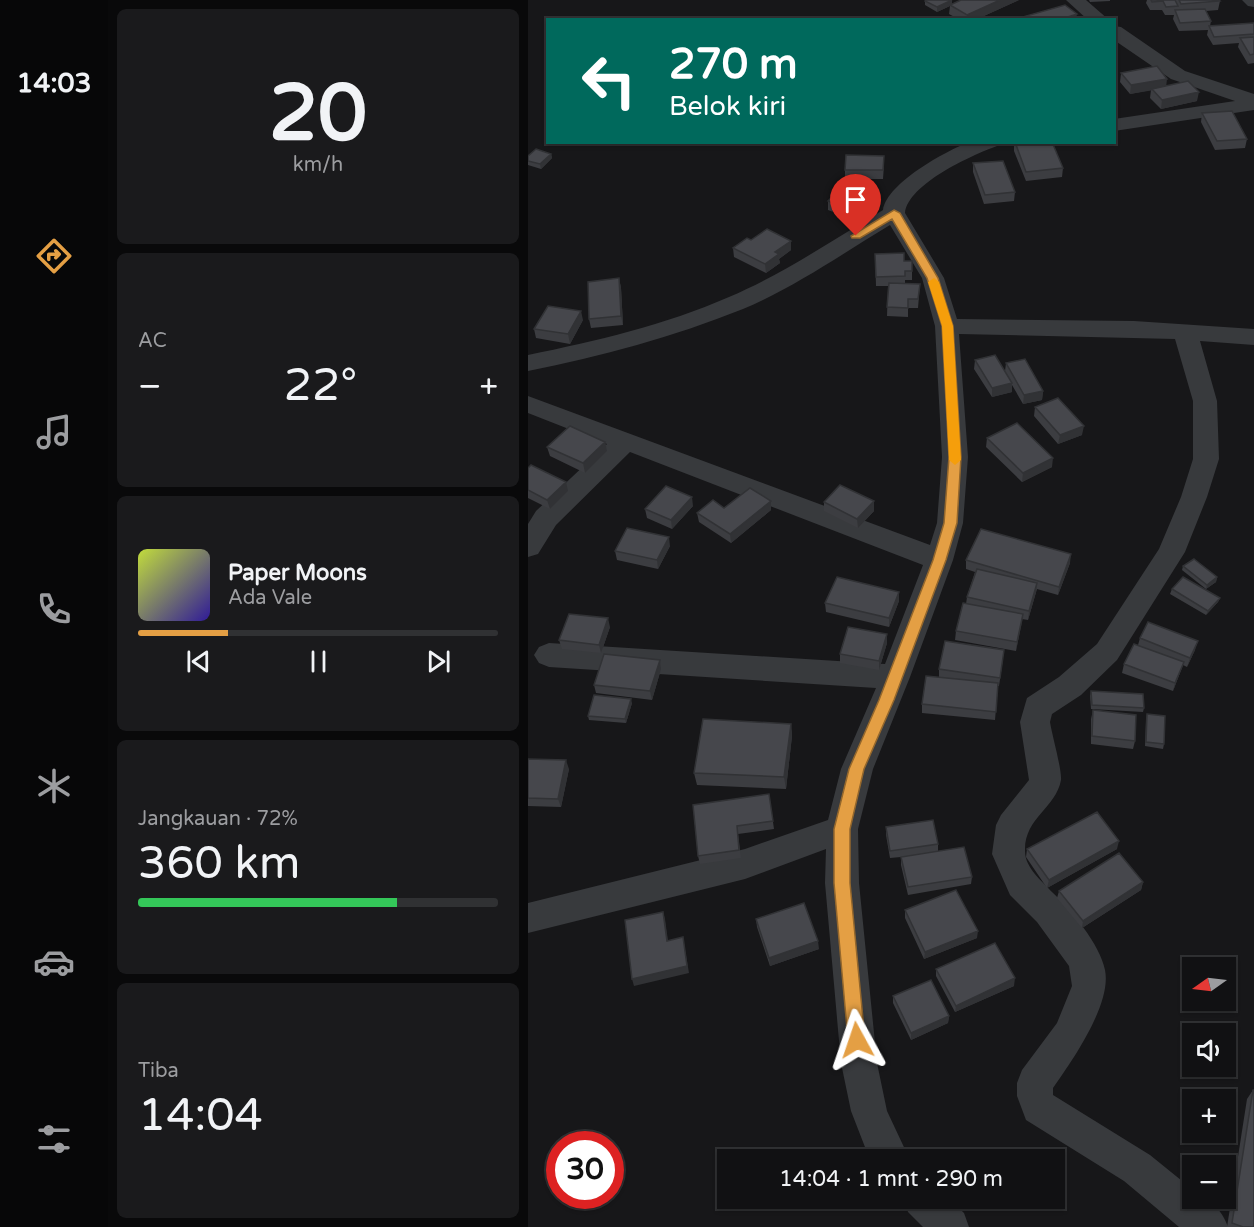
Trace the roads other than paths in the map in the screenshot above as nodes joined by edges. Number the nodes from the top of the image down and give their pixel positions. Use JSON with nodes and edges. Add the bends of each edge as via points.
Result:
{"nodes":[{"id":1,"x":1075,"y":0,"type":"edge"},
{"id":2,"x":1098,"y":18,"type":"edge"},
{"id":3,"x":1116,"y":32,"type":"edge"},
{"id":4,"x":1254,"y":103,"type":"edge"},
{"id":5,"x":1116,"y":124,"type":"edge"},
{"id":6,"x":984,"y":144,"type":"edge"},
{"id":7,"x":894,"y":213,"type":"junction"},
{"id":8,"x":947,"y":326,"type":"junction"},
{"id":9,"x":1185,"y":332,"type":"junction"},
{"id":10,"x":1254,"y":337,"type":"edge"},
{"id":11,"x":528,"y":363,"type":"edge"},
{"id":12,"x":528,"y":404,"type":"edge"},
{"id":13,"x":626,"y":441,"type":"junction"},
{"id":14,"x":528,"y":547,"type":"edge"},
{"id":15,"x":939,"y":560,"type":"junction"},
{"id":16,"x":549,"y":655,"type":"dead end"},
{"id":17,"x":895,"y":676,"type":"junction"},
{"id":18,"x":842,"y":829,"type":"junction"},
{"id":19,"x":528,"y":918,"type":"edge"},
{"id":20,"x":884,"y":1149,"type":"edge"},
{"id":21,"x":933,"y":1209,"type":"edge"},
{"id":22,"x":950,"y":1227,"type":"edge"},
{"id":23,"x":1209,"y":1227,"type":"edge"}],
"edges":[{"from":1,"to":2,"type":"street"},
{"from":3,"to":4,"type":"street","via":[[1178,75]]},
{"from":4,"to":5,"type":"street"},
{"from":6,"to":7,"type":"street","via":[[957,154],[929,173],[907,190],[895,204]]},
{"from":7,"to":8,"type":"street","via":[[933,278]]},
{"from":7,"to":11,"type":"street","via":[[779,282],[736,303],[603,348]]},
{"from":8,"to":9,"type":"street"},
{"from":8,"to":15,"type":"street","via":[[955,457],[950,523]]},
{"from":9,"to":10,"type":"street"},
{"from":9,"to":23,"type":"street","via":[[1204,401],[1206,459],[1194,497],[1170,552],[1107,652],[1070,686],[1038,707],[1035,722],[1045,780],[1012,825],[1008,854],[1022,884],[1049,911],[1088,969],[1089,986],[1070,1034],[1035,1083],[1039,1107],[1137,1168]]},
{"from":12,"to":13,"type":"street"},
{"from":13,"to":14,"type":"street","via":[[546,518]]},
{"from":13,"to":15,"type":"street"},
{"from":15,"to":17,"type":"street"},
{"from":16,"to":17,"type":"street"},
{"from":17,"to":18,"type":"street","via":[[857,769]]},
{"from":18,"to":19,"type":"street","via":[[745,864]]},
{"from":18,"to":20,"type":"street","via":[[842,883],[859,1063],[869,1111]]},
{"from":21,"to":22,"type":"street"}]}
